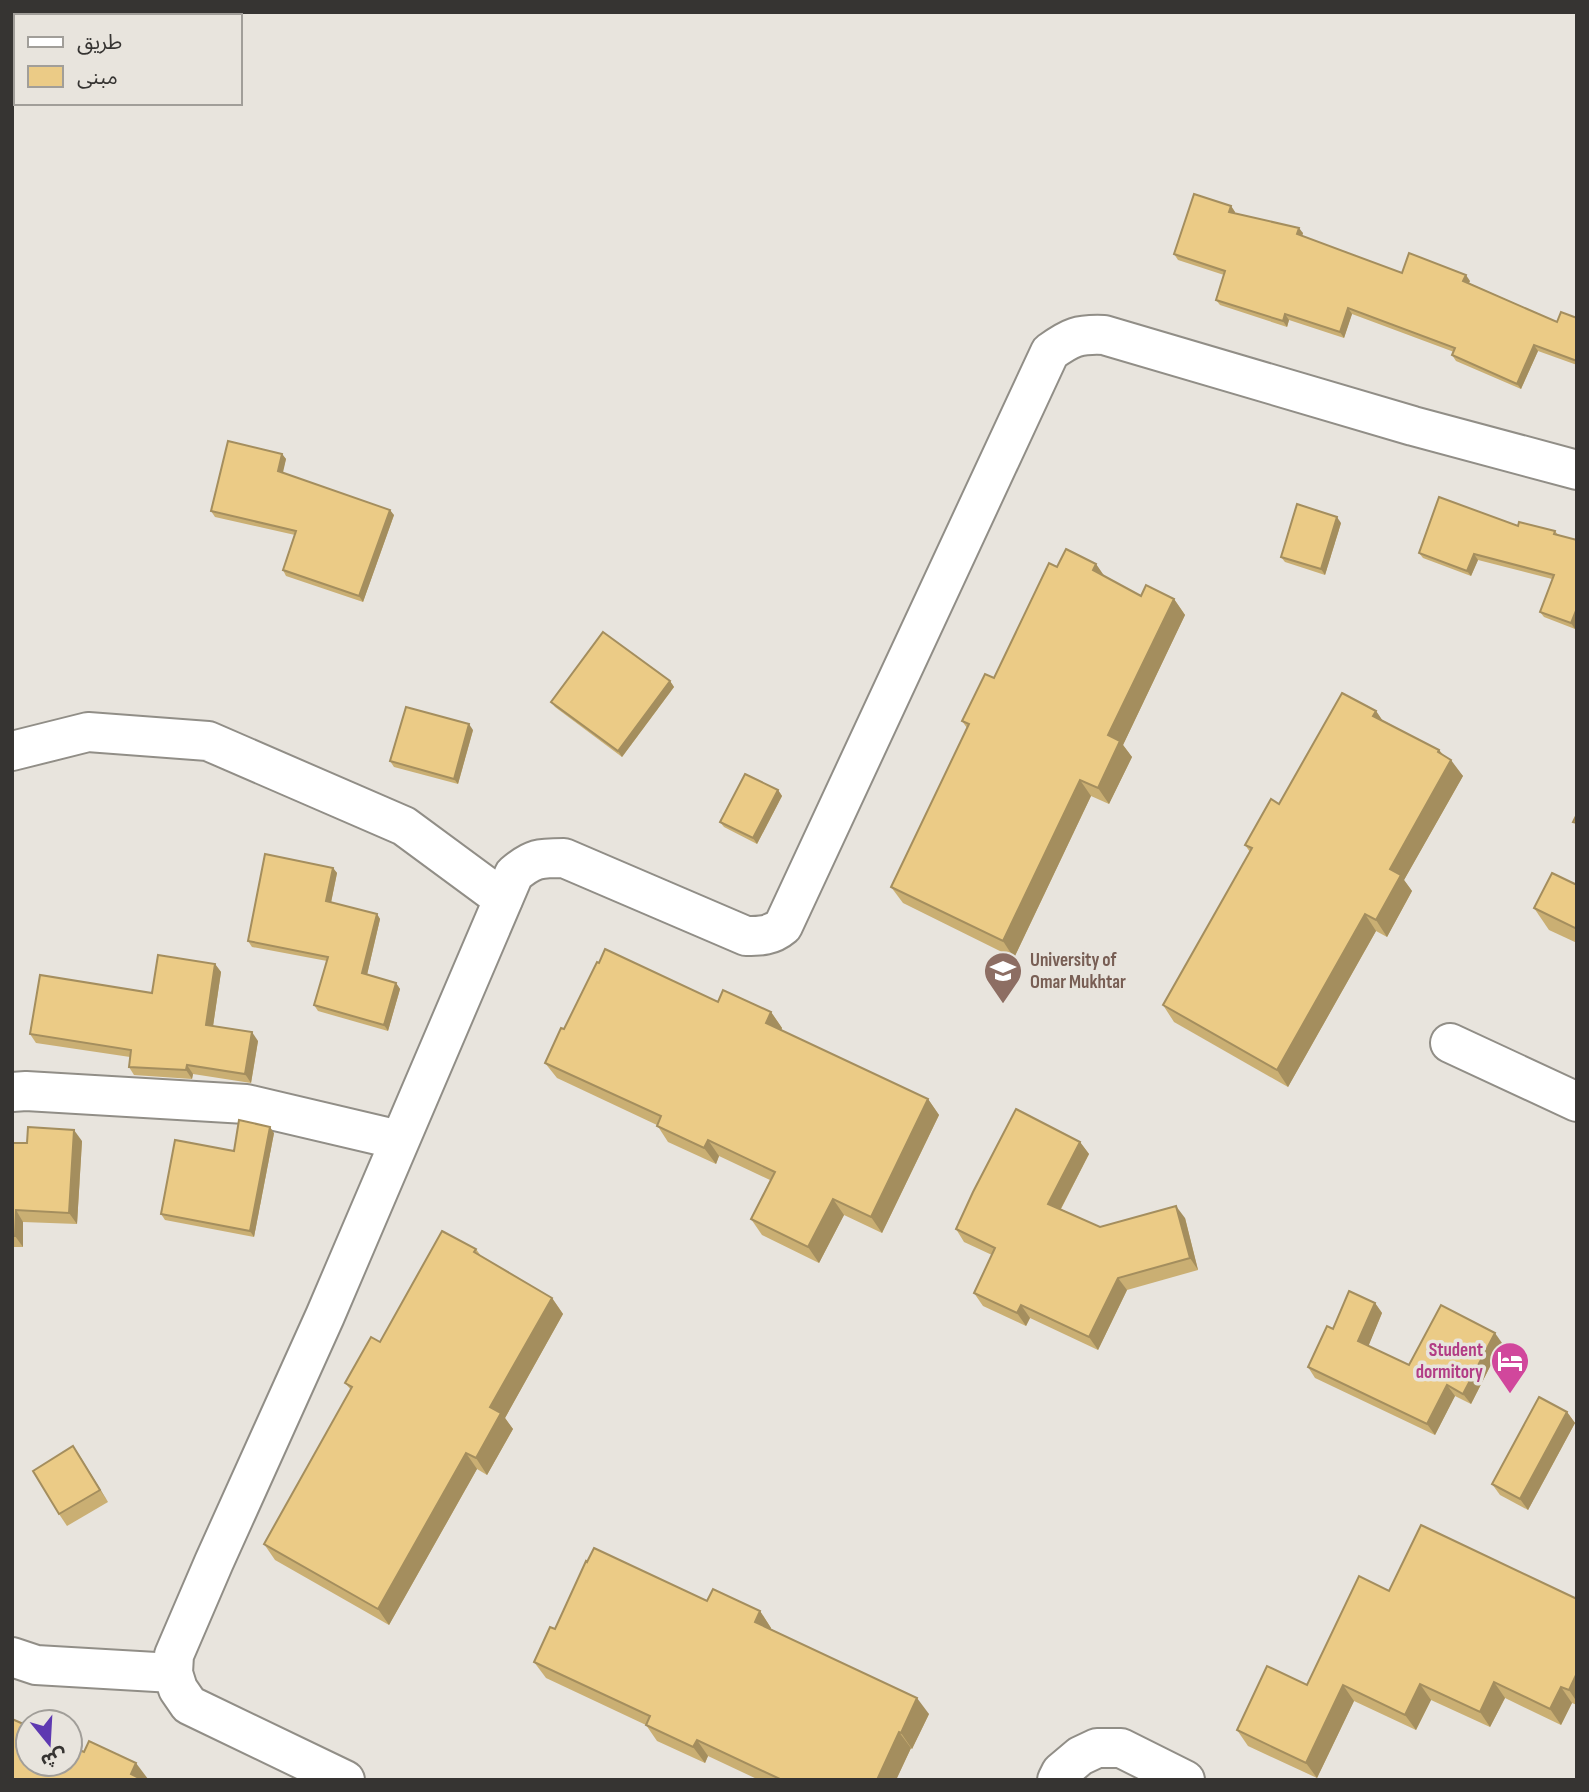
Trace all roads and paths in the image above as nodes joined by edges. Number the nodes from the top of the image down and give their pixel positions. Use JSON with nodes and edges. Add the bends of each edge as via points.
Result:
{"nodes":[{"id":1,"x":1577,"y":470,"type":"edge"},
{"id":2,"x":12,"y":751,"type":"edge"},
{"id":3,"x":503,"y":899,"type":"junction"},
{"id":4,"x":1450,"y":1043,"type":"dead end"},
{"id":5,"x":12,"y":1092,"type":"edge"},
{"id":6,"x":1577,"y":1102,"type":"edge"},
{"id":7,"x":399,"y":1140,"type":"junction"},
{"id":8,"x":12,"y":1657,"type":"edge"},
{"id":9,"x":173,"y":1673,"type":"junction"},
{"id":10,"x":345,"y":1780,"type":"edge"},
{"id":11,"x":1057,"y":1780,"type":"edge"},
{"id":12,"x":1185,"y":1780,"type":"edge"}],
"edges":[{"from":1,"to":3,"type":"street","via":[[1104,335],[1085,334],[1067,340],[1050,352],[783,926],[763,936],[746,936],[564,858],[528,862],[514,874]]},
{"from":2,"to":3,"type":"street","via":[[88,732],[208,741],[404,826]]},
{"from":3,"to":7,"type":"street"},
{"from":4,"to":6,"type":"street"},
{"from":5,"to":7,"type":"street","via":[[246,1104]]},
{"from":7,"to":9,"type":"street","via":[[174,1655]]},
{"from":8,"to":9,"type":"street","via":[[36,1665]]},
{"from":9,"to":10,"type":"street","via":[[189,1705]]},
{"from":11,"to":12,"type":"street","via":[[1060,1772],[1097,1748],[1121,1748]]}]}
